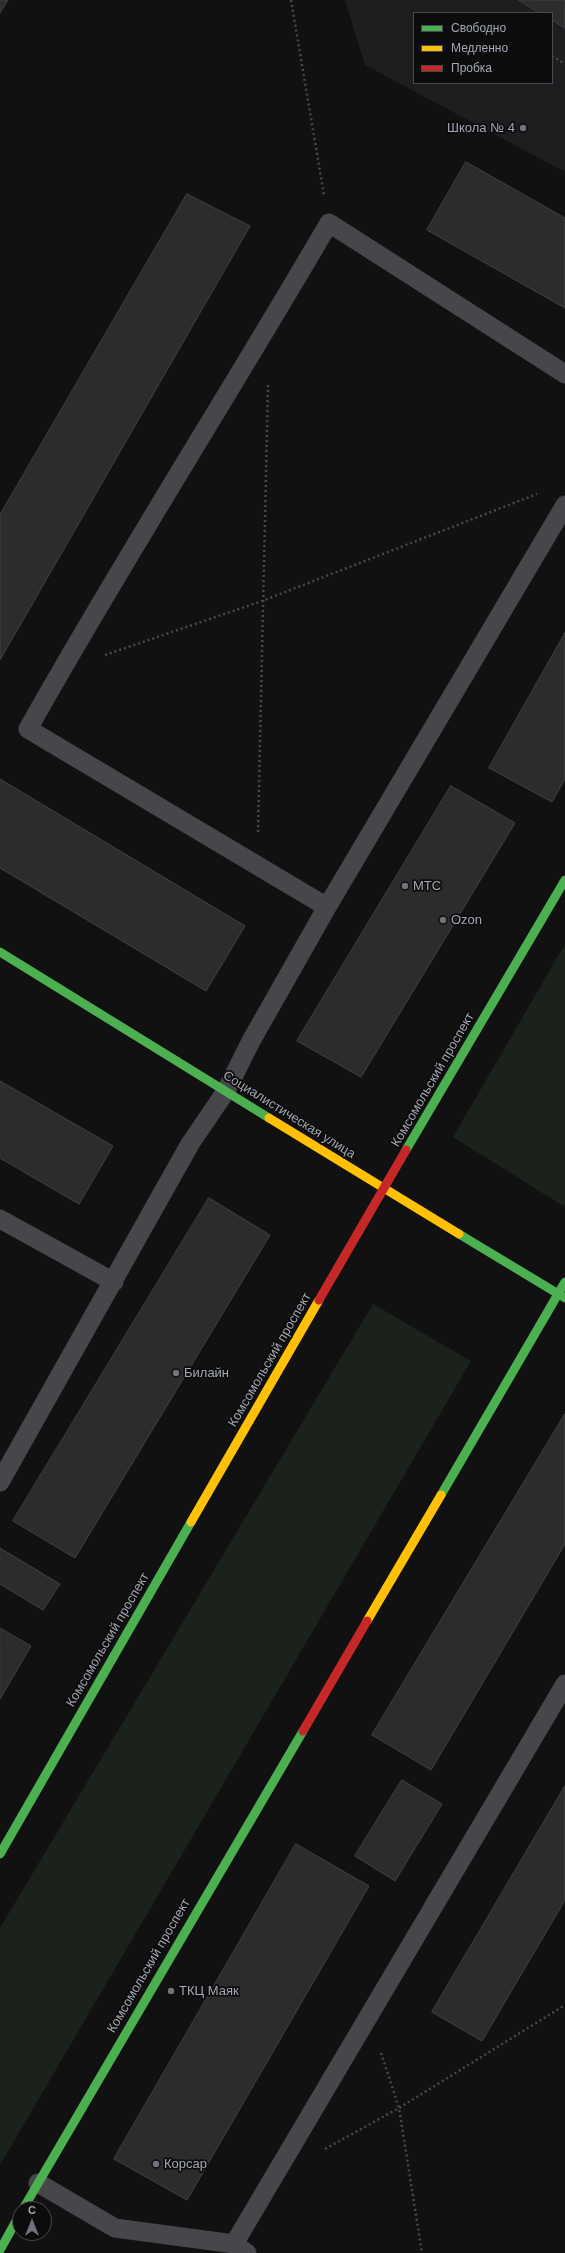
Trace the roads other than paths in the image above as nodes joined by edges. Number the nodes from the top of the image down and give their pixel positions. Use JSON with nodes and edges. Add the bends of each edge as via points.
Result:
{"nodes":[{"id":1,"x":565,"y":374,"type":"edge"},
{"id":2,"x":565,"y":505,"type":"edge"},
{"id":3,"x":565,"y":880,"type":"edge"},
{"id":4,"x":327,"y":907,"type":"junction"},
{"id":5,"x":0,"y":952,"type":"edge"},
{"id":6,"x":226,"y":1091,"type":"junction"},
{"id":7,"x":384,"y":1189,"type":"junction"},
{"id":8,"x":0,"y":1219,"type":"edge"},
{"id":9,"x":114,"y":1282,"type":"junction"},
{"id":10,"x":565,"y":1282,"type":"edge"},
{"id":11,"x":561,"y":1296,"type":"edge"},
{"id":12,"x":0,"y":1482,"type":"edge"},
{"id":13,"x":565,"y":1684,"type":"edge"},
{"id":14,"x":0,"y":1854,"type":"edge"},
{"id":15,"x":38,"y":2183,"type":"junction"},
{"id":16,"x":28,"y":2201,"type":"edge"},
{"id":17,"x":12,"y":2228,"type":"edge"},
{"id":18,"x":240,"y":2249,"type":"edge"},
{"id":19,"x":0,"y":2250,"type":"edge"}],
"edges":[{"from":1,"to":4,"type":"lane","via":[[329,223],[28,729]]},
{"from":2,"to":4,"type":"lane"},
{"from":3,"to":7,"type":"main road","name":"Комсомольский проспект"},
{"from":4,"to":6,"type":"lane","via":[[251,1041]]},
{"from":5,"to":6,"type":"main road","name":"Социалистическая улица"},
{"from":6,"to":7,"type":"main road","name":"Социалистическая улица"},
{"from":6,"to":9,"type":"lane","via":[[190,1144]]},
{"from":7,"to":11,"type":"main road","name":"Социалистическая улица"},
{"from":7,"to":14,"type":"main road","name":"Комсомольский проспект"},
{"from":8,"to":9,"type":"lane"},
{"from":9,"to":12,"type":"lane"},
{"from":10,"to":11,"type":"main road","name":"Комсомольский проспект"},
{"from":11,"to":15,"type":"main road","name":"Комсомольский проспект"},
{"from":13,"to":18,"type":"lane","via":[[369,2016]]},
{"from":15,"to":16,"type":"main road","name":"Комсомольский проспект"},
{"from":15,"to":18,"type":"lane","via":[[115,2228]]},
{"from":17,"to":19,"type":"main road"}]}
